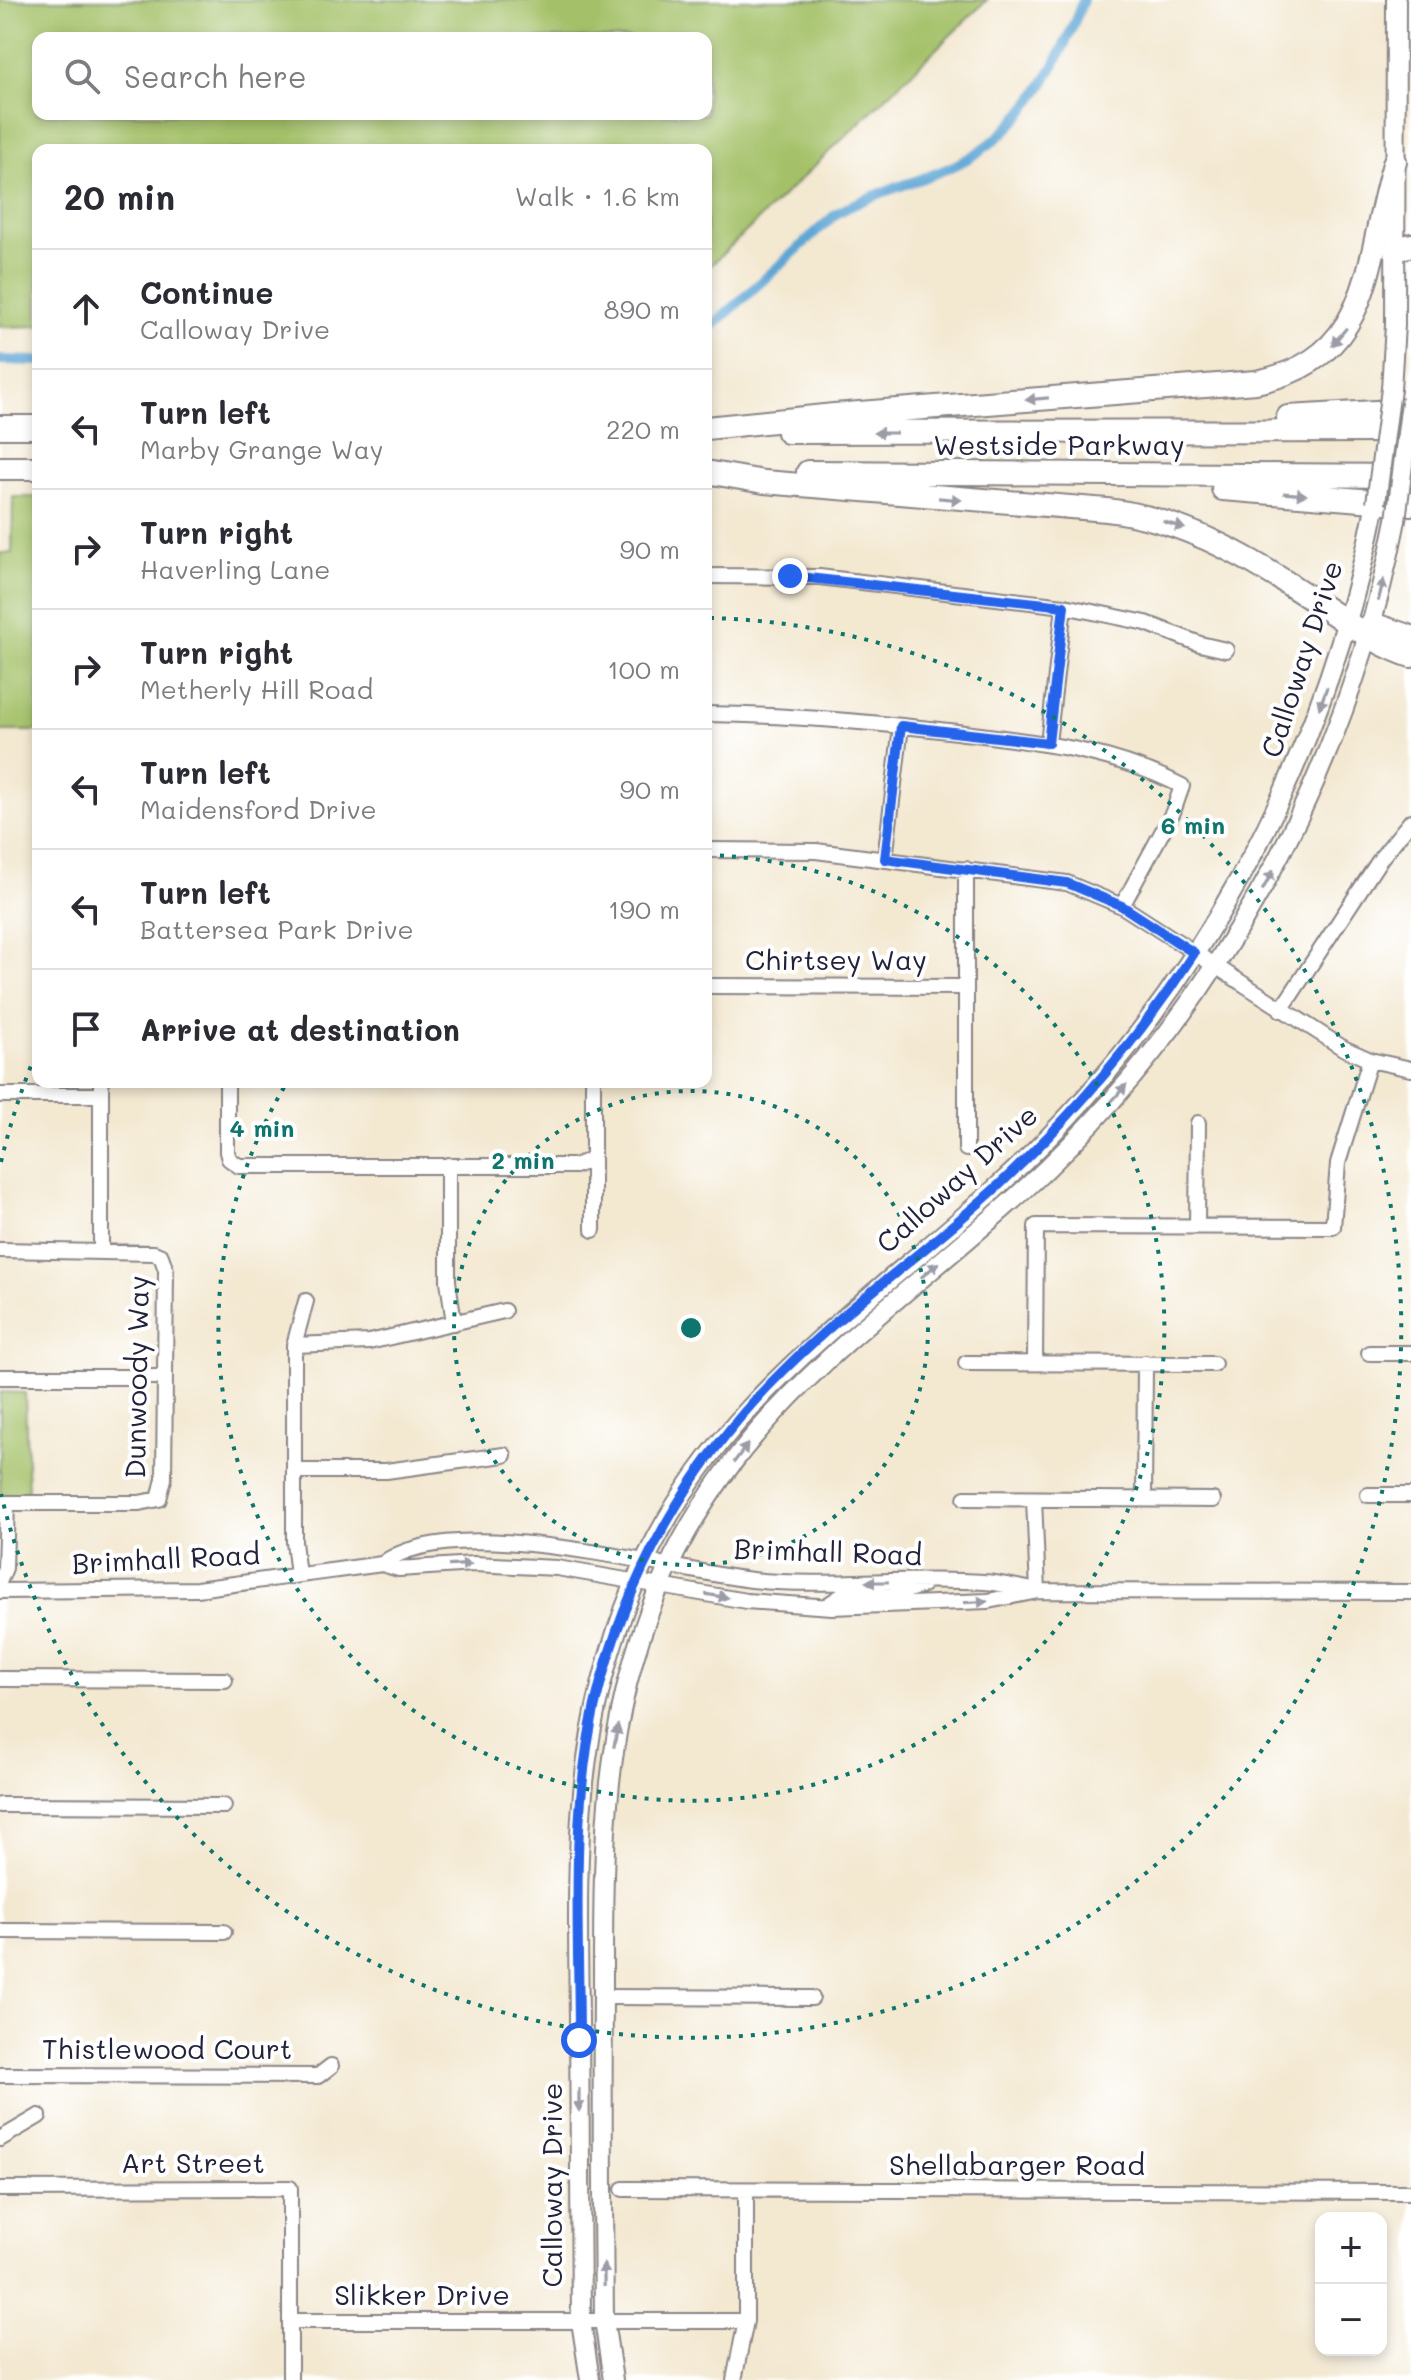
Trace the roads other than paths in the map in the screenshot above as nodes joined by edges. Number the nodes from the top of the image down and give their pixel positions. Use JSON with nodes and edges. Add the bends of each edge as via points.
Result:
{"nodes":[{"id":1,"x":1401,"y":10,"type":"edge"},
{"id":2,"x":1395,"y":161,"type":"junction"},
{"id":3,"x":1403,"y":247,"type":"edge"},
{"id":4,"x":1411,"y":402,"type":"edge"},
{"id":5,"x":1411,"y":410,"type":"edge"},
{"id":6,"x":0,"y":427,"type":"edge"},
{"id":7,"x":32,"y":427,"type":"edge"},
{"id":8,"x":712,"y":429,"type":"edge"},
{"id":9,"x":712,"y":430,"type":"edge"},
{"id":10,"x":1411,"y":431,"type":"edge"},
{"id":11,"x":1001,"y":433,"type":"junction"},
{"id":12,"x":0,"y":468,"type":"edge"},
{"id":13,"x":32,"y":468,"type":"edge"},
{"id":14,"x":712,"y":471,"type":"edge"},
{"id":15,"x":712,"y":472,"type":"edge"},
{"id":16,"x":1022,"y":476,"type":"junction"},
{"id":17,"x":1411,"y":476,"type":"edge"},
{"id":18,"x":1411,"y":504,"type":"edge"},
{"id":19,"x":712,"y":576,"type":"edge"},
{"id":20,"x":1064,"y":606,"type":"junction"},
{"id":21,"x":1348,"y":624,"type":"junction"},
{"id":22,"x":1370,"y":631,"type":"junction"},
{"id":23,"x":1411,"y":637,"type":"edge"},
{"id":24,"x":1226,"y":650,"type":"dead end"},
{"id":25,"x":1411,"y":656,"type":"edge"},
{"id":26,"x":712,"y":714,"type":"edge"},
{"id":27,"x":901,"y":726,"type":"junction"},
{"id":28,"x":1048,"y":743,"type":"junction"},
{"id":29,"x":1411,"y":821,"type":"edge"},
{"id":30,"x":712,"y":850,"type":"edge"},
{"id":31,"x":885,"y":859,"type":"junction"},
{"id":32,"x":966,"y":869,"type":"junction"},
{"id":33,"x":1122,"y":906,"type":"junction"},
{"id":34,"x":1194,"y":953,"type":"junction"},
{"id":35,"x":1215,"y":969,"type":"junction"},
{"id":36,"x":712,"y":986,"type":"edge"},
{"id":37,"x":966,"y":987,"type":"junction"},
{"id":38,"x":1281,"y":1010,"type":"junction"},
{"id":39,"x":1370,"y":1060,"type":"junction"},
{"id":40,"x":1411,"y":1069,"type":"edge"},
{"id":41,"x":101,"y":1088,"type":"edge"},
{"id":42,"x":227,"y":1088,"type":"edge"},
{"id":43,"x":593,"y":1088,"type":"edge"},
{"id":44,"x":0,"y":1095,"type":"edge"},
{"id":45,"x":1198,"y":1123,"type":"dead end"},
{"id":46,"x":966,"y":1149,"type":"dead end"},
{"id":47,"x":592,"y":1159,"type":"junction"},
{"id":48,"x":448,"y":1165,"type":"junction"},
{"id":49,"x":1197,"y":1226,"type":"junction"},
{"id":50,"x":593,"y":1230,"type":"dead end"},
{"id":51,"x":0,"y":1250,"type":"edge"},
{"id":52,"x":101,"y":1251,"type":"junction"},
{"id":53,"x":887,"y":1279,"type":"junction"},
{"id":54,"x":306,"y":1301,"type":"dead end"},
{"id":55,"x":504,"y":1311,"type":"dead end"},
{"id":56,"x":454,"y":1323,"type":"junction"},
{"id":57,"x":830,"y":1328,"type":"junction"},
{"id":58,"x":294,"y":1345,"type":"junction"},
{"id":59,"x":840,"y":1346,"type":"junction"},
{"id":60,"x":1369,"y":1353,"type":"dead end"},
{"id":61,"x":1411,"y":1353,"type":"edge"},
{"id":62,"x":966,"y":1363,"type":"dead end"},
{"id":63,"x":1035,"y":1363,"type":"junction"},
{"id":64,"x":1145,"y":1363,"type":"junction"},
{"id":65,"x":1214,"y":1364,"type":"dead end"},
{"id":66,"x":0,"y":1377,"type":"edge"},
{"id":67,"x":164,"y":1377,"type":"junction"},
{"id":68,"x":769,"y":1417,"type":"junction"},
{"id":69,"x":504,"y":1455,"type":"dead end"},
{"id":70,"x":294,"y":1471,"type":"junction"},
{"id":71,"x":1368,"y":1495,"type":"dead end"},
{"id":72,"x":1411,"y":1495,"type":"edge"},
{"id":73,"x":965,"y":1498,"type":"dead end"},
{"id":74,"x":1034,"y":1499,"type":"junction"},
{"id":75,"x":1144,"y":1499,"type":"junction"},
{"id":76,"x":1213,"y":1500,"type":"dead end"},
{"id":77,"x":3,"y":1503,"type":"edge"},
{"id":78,"x":646,"y":1561,"type":"junction"},
{"id":79,"x":382,"y":1564,"type":"junction"},
{"id":80,"x":671,"y":1565,"type":"junction"},
{"id":81,"x":298,"y":1575,"type":"junction"},
{"id":82,"x":0,"y":1580,"type":"edge"},
{"id":83,"x":635,"y":1582,"type":"junction"},
{"id":84,"x":934,"y":1582,"type":"junction"},
{"id":85,"x":659,"y":1587,"type":"junction"},
{"id":86,"x":0,"y":1591,"type":"edge"},
{"id":87,"x":1038,"y":1591,"type":"junction"},
{"id":88,"x":1411,"y":1592,"type":"edge"},
{"id":89,"x":826,"y":1606,"type":"junction"},
{"id":90,"x":0,"y":1679,"type":"edge"},
{"id":91,"x":225,"y":1680,"type":"dead end"},
{"id":92,"x":587,"y":1747,"type":"junction"},
{"id":93,"x":0,"y":1805,"type":"edge"},
{"id":94,"x":224,"y":1806,"type":"dead end"},
{"id":95,"x":603,"y":1852,"type":"junction"},
{"id":96,"x":578,"y":1890,"type":"junction"},
{"id":97,"x":0,"y":1931,"type":"edge"},
{"id":98,"x":224,"y":1932,"type":"dead end"},
{"id":99,"x":603,"y":1997,"type":"junction"},
{"id":100,"x":812,"y":1998,"type":"dead end"},
{"id":101,"x":331,"y":2066,"type":"dead end"},
{"id":102,"x":0,"y":2075,"type":"edge"},
{"id":103,"x":39,"y":2116,"type":"dead end"},
{"id":104,"x":0,"y":2139,"type":"edge"},
{"id":105,"x":0,"y":2189,"type":"edge"},
{"id":106,"x":623,"y":2189,"type":"dead end"},
{"id":107,"x":746,"y":2190,"type":"junction"},
{"id":108,"x":1411,"y":2192,"type":"edge"},
{"id":109,"x":604,"y":2320,"type":"junction"},
{"id":110,"x":290,"y":2321,"type":"junction"},
{"id":111,"x":581,"y":2321,"type":"junction"},
{"id":112,"x":746,"y":2321,"type":"junction"},
{"id":113,"x":290,"y":2380,"type":"edge"},
{"id":114,"x":590,"y":2380,"type":"edge"},
{"id":115,"x":613,"y":2380,"type":"edge"},
{"id":116,"x":734,"y":2380,"type":"edge"}],
"edges":[{"from":1,"to":2,"type":"main road","name":"Calloway Drive"},
{"from":2,"to":3,"type":"main road","name":"Calloway Drive"},
{"from":2,"to":8,"type":"highway","one_way":true,"via":[[1359,305],[1333,345],[1299,370],[1256,382]]},
{"from":3,"to":21,"type":"main road","name":"Calloway Drive","bridge":true,"via":[[1391,389],[1372,520]]},
{"from":22,"to":4,"type":"main road","name":"Calloway Drive","one_way":true,"bridge":true,"via":[[1389,556]]},
{"from":5,"to":11,"type":"highway"},
{"from":6,"to":7,"type":"highway"},
{"from":11,"to":9,"type":"highway","name":"Westside Parkway","one_way":true},
{"from":10,"to":11,"type":"highway","name":"Westside Parkway"},
{"from":12,"to":13,"type":"highway"},
{"from":14,"to":16,"type":"highway","name":"Westside Parkway"},
{"from":15,"to":21,"type":"highway","one_way":true,"via":[[764,482],[1147,517],[1217,543]]},
{"from":16,"to":17,"type":"highway","name":"Westside Parkway"},
{"from":16,"to":18,"type":"highway","one_way":true},
{"from":19,"to":20,"type":"street","via":[[819,577]]},
{"from":20,"to":24,"type":"street","via":[[1134,619]]},
{"from":20,"to":28,"type":"street"},
{"from":21,"to":22,"type":"highway"},
{"from":21,"to":34,"type":"main road","name":"Calloway Drive","one_way":true,"via":[[1284,797]]},
{"from":22,"to":23,"type":"highway"},
{"from":22,"to":25,"type":"highway"},
{"from":35,"to":22,"type":"main road","name":"Calloway Drive","one_way":true,"via":[[1295,823],[1341,718]]},
{"from":26,"to":27,"type":"street","via":[[803,715]]},
{"from":27,"to":28,"type":"street"},
{"from":27,"to":31,"type":"street"},
{"from":28,"to":33,"type":"street","via":[[1120,759],[1182,786],[1168,823]]},
{"from":29,"to":38,"type":"street"},
{"from":30,"to":31,"type":"street","via":[[800,850]]},
{"from":31,"to":32,"type":"street"},
{"from":32,"to":33,"type":"street","via":[[1067,883]]},
{"from":32,"to":37,"type":"street"},
{"from":33,"to":34,"type":"street"},
{"from":34,"to":35,"type":"street"},
{"from":34,"to":53,"type":"main road","name":"Calloway Drive","via":[[1127,1048],[1057,1128],[997,1187]]},
{"from":35,"to":38,"type":"street"},
{"from":59,"to":35,"type":"main road","name":"Calloway Drive","one_way":true,"via":[[1055,1160],[1155,1050]]},
{"from":36,"to":37,"type":"street","name":"Chirtsey Way"},
{"from":37,"to":46,"type":"street"},
{"from":38,"to":39,"type":"street"},
{"from":39,"to":40,"type":"street"},
{"from":39,"to":49,"type":"street","via":[[1338,1163],[1333,1227]]},
{"from":41,"to":44,"type":"street"},
{"from":41,"to":52,"type":"street"},
{"from":42,"to":48,"type":"street","via":[[227,1152],[233,1163]]},
{"from":43,"to":47,"type":"street"},
{"from":45,"to":49,"type":"street"},
{"from":47,"to":48,"type":"street","via":[[575,1166]]},
{"from":47,"to":50,"type":"street"},
{"from":48,"to":56,"type":"street","via":[[448,1281]]},
{"from":49,"to":63,"type":"street","via":[[1036,1226]]},
{"from":51,"to":52,"type":"street"},
{"from":52,"to":67,"type":"street","name":"Dunwoody Way","via":[[161,1256],[166,1270]]},
{"from":53,"to":57,"type":"main road","name":"Calloway Drive"},
{"from":53,"to":59,"type":"main road","via":[[881,1300],[848,1328]]},
{"from":54,"to":58,"type":"street"},
{"from":55,"to":56,"type":"street"},
{"from":56,"to":58,"type":"street","via":[[369,1342]]},
{"from":57,"to":68,"type":"main road","via":[[823,1347],[772,1399]]},
{"from":57,"to":78,"type":"main road","name":"Calloway Drive","via":[[730,1428],[682,1495]]},
{"from":58,"to":70,"type":"street"},
{"from":59,"to":68,"type":"main road","name":"Calloway Drive"},
{"from":60,"to":61,"type":"street"},
{"from":62,"to":63,"type":"street"},
{"from":63,"to":64,"type":"street"},
{"from":64,"to":65,"type":"street"},
{"from":64,"to":75,"type":"street"},
{"from":66,"to":67,"type":"street"},
{"from":67,"to":77,"type":"street","name":"Dunwoody Way","via":[[164,1479],[159,1499]]},
{"from":80,"to":68,"type":"main road","name":"Calloway Drive","one_way":true,"via":[[729,1468]]},
{"from":69,"to":70,"type":"street","via":[[386,1471]]},
{"from":70,"to":81,"type":"street"},
{"from":71,"to":72,"type":"street"},
{"from":73,"to":74,"type":"street"},
{"from":74,"to":75,"type":"street"},
{"from":74,"to":87,"type":"street"},
{"from":75,"to":76,"type":"street"},
{"from":77,"to":82,"type":"street","via":[[5,1568]]},
{"from":78,"to":79,"type":"street","name":"Brimhall Road","via":[[491,1542],[400,1550]]},
{"from":78,"to":80,"type":"street","name":"Brimhall Road"},
{"from":78,"to":83,"type":"main road","name":"Calloway Drive"},
{"from":79,"to":81,"type":"street","name":"Brimhall Road"},
{"from":79,"to":83,"type":"street","name":"Brimhall Road","one_way":true,"via":[[399,1569],[520,1565]]},
{"from":84,"to":80,"type":"street","name":"Brimhall Road","one_way":true,"via":[[753,1580]]},
{"from":80,"to":85,"type":"main road","name":"Calloway Drive"},
{"from":81,"to":86,"type":"street","name":"Brimhall Road","via":[[162,1591]]},
{"from":83,"to":85,"type":"street","name":"Brimhall Road"},
{"from":83,"to":92,"type":"main road","name":"Calloway Drive","via":[[604,1672]]},
{"from":84,"to":87,"type":"street","name":"Brimhall Road","via":[[986,1582]]},
{"from":84,"to":89,"type":"street","via":[[893,1595],[841,1596]]},
{"from":85,"to":89,"type":"street","name":"Brimhall Road","one_way":true,"via":[[746,1601]]},
{"from":95,"to":85,"type":"main road","name":"Calloway Drive","one_way":true,"via":[[614,1743],[629,1674]]},
{"from":87,"to":88,"type":"street","name":"Brimhall Road"},
{"from":89,"to":87,"type":"street","name":"Brimhall Road","one_way":true,"via":[[988,1601]]},
{"from":90,"to":91,"type":"street"},
{"from":92,"to":95,"type":"main road","via":[[600,1767],[594,1839]]},
{"from":92,"to":96,"type":"main road","name":"Calloway Drive","via":[[578,1813]]},
{"from":93,"to":94,"type":"street"},
{"from":95,"to":99,"type":"main road","name":"Calloway Drive"},
{"from":96,"to":99,"type":"main road","via":[[593,1915],[592,1984]]},
{"from":96,"to":111,"type":"main road","name":"Calloway Drive","one_way":true},
{"from":97,"to":98,"type":"street"},
{"from":99,"to":100,"type":"street"},
{"from":109,"to":99,"type":"main road","name":"Calloway Drive","one_way":true},
{"from":101,"to":102,"type":"street","name":"Thistlewood Court","via":[[318,2076]]},
{"from":103,"to":104,"type":"street"},
{"from":105,"to":110,"type":"street","name":"Art Street","via":[[290,2188]]},
{"from":106,"to":107,"type":"street","name":"Shellabarger Road"},
{"from":107,"to":108,"type":"street","name":"Shellabarger Road"},
{"from":107,"to":112,"type":"street"},
{"from":109,"to":111,"type":"street","name":"Slikker Drive"},
{"from":109,"to":112,"type":"street","name":"Slikker Drive"},
{"from":109,"to":115,"type":"main road","name":"Calloway Drive"},
{"from":110,"to":111,"type":"street","name":"Slikker Drive"},
{"from":110,"to":113,"type":"street","name":"Art Street"},
{"from":111,"to":114,"type":"main road","name":"Calloway Drive"},
{"from":112,"to":116,"type":"street"}]}
